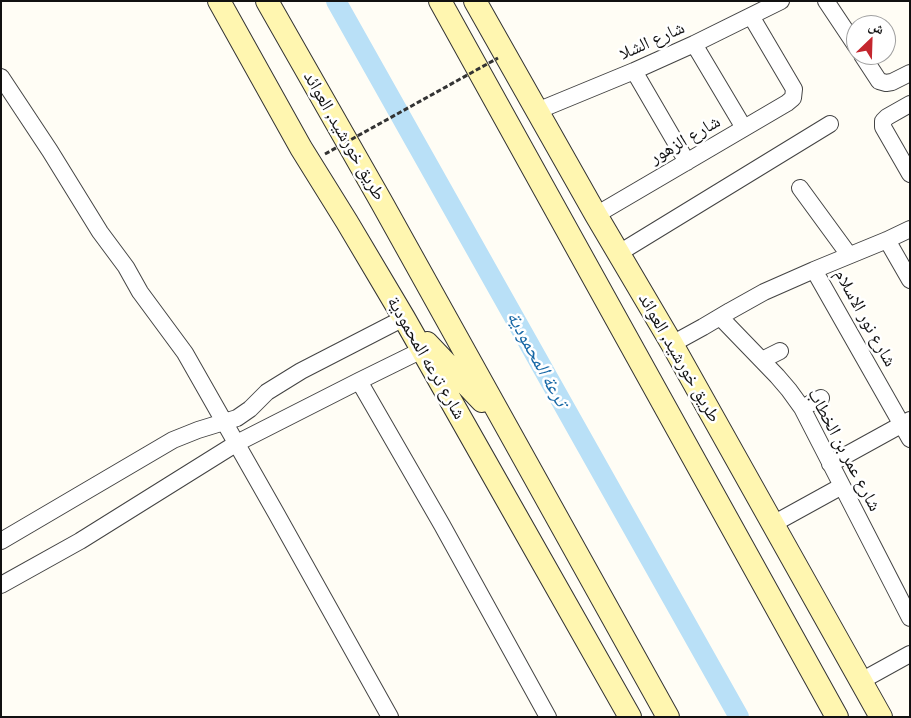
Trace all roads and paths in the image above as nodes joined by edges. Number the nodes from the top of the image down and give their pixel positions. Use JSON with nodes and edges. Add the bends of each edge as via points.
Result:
{"nodes":[{"id":1,"x":219,"y":1,"type":"edge"},
{"id":2,"x":267,"y":1,"type":"edge"},
{"id":3,"x":440,"y":1,"type":"edge"},
{"id":4,"x":781,"y":1,"type":"edge"},
{"id":5,"x":826,"y":1,"type":"edge"},
{"id":6,"x":479,"y":2,"type":"edge"},
{"id":7,"x":751,"y":16,"type":"junction"},
{"id":8,"x":846,"y":31,"type":"edge"},
{"id":9,"x":694,"y":44,"type":"junction"},
{"id":10,"x":498,"y":58,"type":"dead end"},
{"id":11,"x":869,"y":65,"type":"edge"},
{"id":12,"x":634,"y":71,"type":"junction"},
{"id":13,"x":910,"y":73,"type":"edge"},
{"id":14,"x":1,"y":78,"type":"edge"},
{"id":15,"x":910,"y":104,"type":"edge"},
{"id":16,"x":538,"y":111,"type":"junction"},
{"id":17,"x":830,"y":124,"type":"dead end"},
{"id":18,"x":744,"y":128,"type":"junction"},
{"id":19,"x":325,"y":154,"type":"dead end"},
{"id":20,"x":687,"y":162,"type":"junction"},
{"id":21,"x":569,"y":167,"type":"junction"},
{"id":22,"x":910,"y":174,"type":"edge"},
{"id":23,"x":800,"y":188,"type":"dead end"},
{"id":24,"x":596,"y":215,"type":"junction"},
{"id":25,"x":910,"y":229,"type":"edge"},
{"id":26,"x":887,"y":240,"type":"junction"},
{"id":27,"x":619,"y":253,"type":"junction"},
{"id":28,"x":849,"y":255,"type":"junction"},
{"id":29,"x":814,"y":270,"type":"junction"},
{"id":30,"x":594,"y":279,"type":"junction"},
{"id":31,"x":910,"y":280,"type":"edge"},
{"id":32,"x":720,"y":317,"type":"junction"},
{"id":33,"x":404,"y":318,"type":"junction"},
{"id":34,"x":672,"y":344,"type":"junction"},
{"id":35,"x":422,"y":350,"type":"junction"},
{"id":36,"x":780,"y":351,"type":"dead end"},
{"id":37,"x":762,"y":360,"type":"junction"},
{"id":38,"x":359,"y":380,"type":"junction"},
{"id":39,"x":821,"y":398,"type":"dead end"},
{"id":40,"x":802,"y":408,"type":"junction"},
{"id":41,"x":224,"y":422,"type":"junction"},
{"id":42,"x":906,"y":422,"type":"edge"},
{"id":43,"x":506,"y":426,"type":"junction"},
{"id":44,"x":910,"y":439,"type":"edge"},
{"id":45,"x":237,"y":443,"type":"junction"},
{"id":46,"x":830,"y":464,"type":"junction"},
{"id":47,"x":842,"y":486,"type":"junction"},
{"id":48,"x":773,"y":524,"type":"junction"},
{"id":49,"x":1,"y":541,"type":"edge"},
{"id":50,"x":1,"y":585,"type":"edge"},
{"id":51,"x":910,"y":618,"type":"edge"},
{"id":52,"x":910,"y":654,"type":"edge"},
{"id":53,"x":861,"y":682,"type":"junction"},
{"id":54,"x":390,"y":717,"type":"edge"},
{"id":55,"x":548,"y":717,"type":"edge"},
{"id":56,"x":630,"y":717,"type":"edge"},
{"id":57,"x":668,"y":717,"type":"edge"},
{"id":58,"x":837,"y":717,"type":"edge"},
{"id":59,"x":881,"y":717,"type":"edge"}],
"edges":[{"from":1,"to":33,"type":"main road","name":"شارع ترعه المحمودية","via":[[301,148]]},
{"from":2,"to":43,"type":"main road","name":"طريق خورشيد, العوائد"},
{"from":3,"to":30,"type":"main road","name":"طريق خورشيد, العوائد"},
{"from":4,"to":7,"type":"street","name":"شارع الشلا"},
{"from":5,"to":8,"type":"street"},
{"from":6,"to":16,"type":"main road","name":"طريق خورشيد, العوائد"},
{"from":7,"to":9,"type":"street","name":"شارع الشلا"},
{"from":7,"to":18,"type":"street","name":"شارع الزهور","via":[[794,89],[793,98],[787,103]]},
{"from":9,"to":12,"type":"street","name":"شارع الشلا"},
{"from":9,"to":18,"type":"street"},
{"from":10,"to":19,"type":"path","bridge":true},
{"from":11,"to":13,"type":"street","via":[[879,81],[886,83]]},
{"from":12,"to":16,"type":"street","name":"شارع الشلا"},
{"from":12,"to":20,"type":"street"},
{"from":14,"to":41,"type":"street","via":[[140,292],[185,353]]},
{"from":15,"to":22,"type":"street","via":[[883,121],[883,127]]},
{"from":16,"to":21,"type":"main road","name":"طريق خورشيد, العوائد"},
{"from":17,"to":27,"type":"street"},
{"from":18,"to":20,"type":"street","name":"شارع الزهور"},
{"from":20,"to":24,"type":"street","name":"شارع الزهور"},
{"from":21,"to":24,"type":"main road","name":"طريق خورشيد, العوائد"},
{"from":21,"to":30,"type":"main road"},
{"from":23,"to":28,"type":"street"},
{"from":24,"to":27,"type":"main road","name":"طريق خورشيد, العوائد"},
{"from":25,"to":26,"type":"street"},
{"from":26,"to":28,"type":"street"},
{"from":26,"to":31,"type":"street"},
{"from":27,"to":34,"type":"main road","name":"طريق خورشيد, العوائد"},
{"from":28,"to":29,"type":"street"},
{"from":29,"to":32,"type":"street","via":[[764,292]]},
{"from":29,"to":42,"type":"street","name":"شارع نور الاسلام"},
{"from":30,"to":58,"type":"main road","name":"طريق خورشيد, العوائد"},
{"from":32,"to":34,"type":"street"},
{"from":32,"to":37,"type":"street","name":"شارع عمر بن الخطاب"},
{"from":33,"to":35,"type":"main road","name":"شارع ترعه المحمودية"},
{"from":33,"to":41,"type":"street","via":[[301,371],[267,392],[250,409]]},
{"from":33,"to":43,"type":"main road"},
{"from":34,"to":48,"type":"main road","name":"طريق خورشيد, العوائد"},
{"from":35,"to":38,"type":"street"},
{"from":35,"to":56,"type":"main road","name":"شارع ترعه المحمودية"},
{"from":36,"to":37,"type":"street"},
{"from":37,"to":40,"type":"street","name":"شارع عمر بن الخطاب"},
{"from":38,"to":45,"type":"street"},
{"from":38,"to":55,"type":"street"},
{"from":39,"to":40,"type":"street"},
{"from":40,"to":46,"type":"street","name":"شارع عمر بن الخطاب"},
{"from":41,"to":45,"type":"street"},
{"from":41,"to":49,"type":"street","via":[[173,440]]},
{"from":42,"to":44,"type":"street","name":"شارع نور الاسلام"},
{"from":42,"to":46,"type":"street"},
{"from":43,"to":57,"type":"main road","name":"طريق خورشيد, العوائد"},
{"from":45,"to":50,"type":"street"},
{"from":45,"to":54,"type":"street"},
{"from":46,"to":47,"type":"street","name":"شارع عمر بن الخطاب"},
{"from":47,"to":48,"type":"street"},
{"from":47,"to":51,"type":"street","name":"شارع عمر بن الخطاب"},
{"from":48,"to":53,"type":"main road","name":"طريق خورشيد, العوائد"},
{"from":52,"to":53,"type":"street"},
{"from":53,"to":59,"type":"main road","name":"طريق خورشيد, العوائد"}]}
